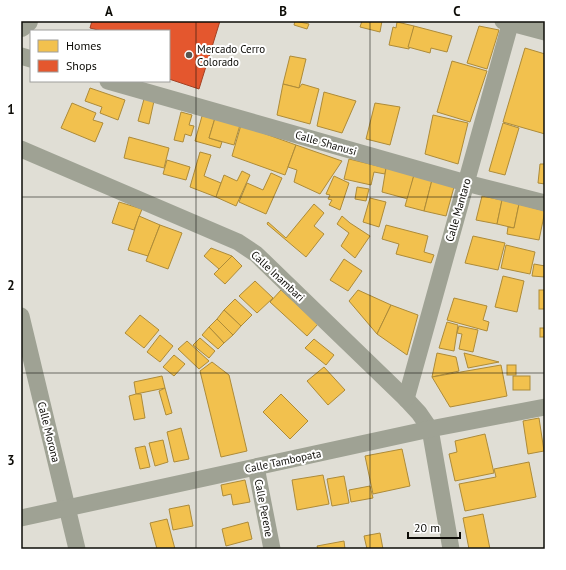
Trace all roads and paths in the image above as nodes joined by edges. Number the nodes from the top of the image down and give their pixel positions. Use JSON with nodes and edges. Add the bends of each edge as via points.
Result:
{"nodes":[{"id":1,"x":27,"y":21,"type":"edge"},
{"id":2,"x":508,"y":22,"type":"edge"},
{"id":3,"x":21,"y":26,"type":"edge"},
{"id":4,"x":545,"y":32,"type":"edge"},
{"id":5,"x":112,"y":82,"type":"edge"},
{"id":6,"x":21,"y":149,"type":"edge"},
{"id":7,"x":466,"y":183,"type":"junction"},
{"id":8,"x":545,"y":203,"type":"edge"},
{"id":9,"x":21,"y":316,"type":"edge"},
{"id":10,"x":406,"y":399,"type":"junction"},
{"id":11,"x":545,"y":407,"type":"edge"},
{"id":12,"x":430,"y":429,"type":"junction"},
{"id":13,"x":256,"y":467,"type":"junction"},
{"id":14,"x":67,"y":508,"type":"junction"},
{"id":15,"x":21,"y":518,"type":"edge"},
{"id":16,"x":77,"y":549,"type":"edge"},
{"id":17,"x":272,"y":549,"type":"edge"},
{"id":18,"x":451,"y":549,"type":"edge"}],
"edges":[{"from":1,"to":3,"type":"street"},
{"from":2,"to":4,"type":"street"},
{"from":2,"to":7,"type":"street","name":"Calle Mantaro"},
{"from":5,"to":7,"type":"street","name":"Calle Shanusi"},
{"from":6,"to":10,"type":"street","name":"Calle Inambari","via":[[248,248]]},
{"from":7,"to":8,"type":"street","name":"Calle Shanusi"},
{"from":7,"to":10,"type":"street","name":"Calle Mantaro"},
{"from":9,"to":14,"type":"street","name":"Calle Morona"},
{"from":10,"to":12,"type":"street","name":"Calle Inambari"},
{"from":11,"to":12,"type":"street","name":"Calle Tambopata"},
{"from":12,"to":13,"type":"street","name":"Calle Tambopata"},
{"from":12,"to":18,"type":"street"},
{"from":13,"to":14,"type":"street","name":"Calle Tambopata"},
{"from":13,"to":17,"type":"street","name":"Calle Perene"},
{"from":14,"to":15,"type":"street","name":"Calle Tambopata"},
{"from":14,"to":16,"type":"street","name":"Calle Morona"}]}
